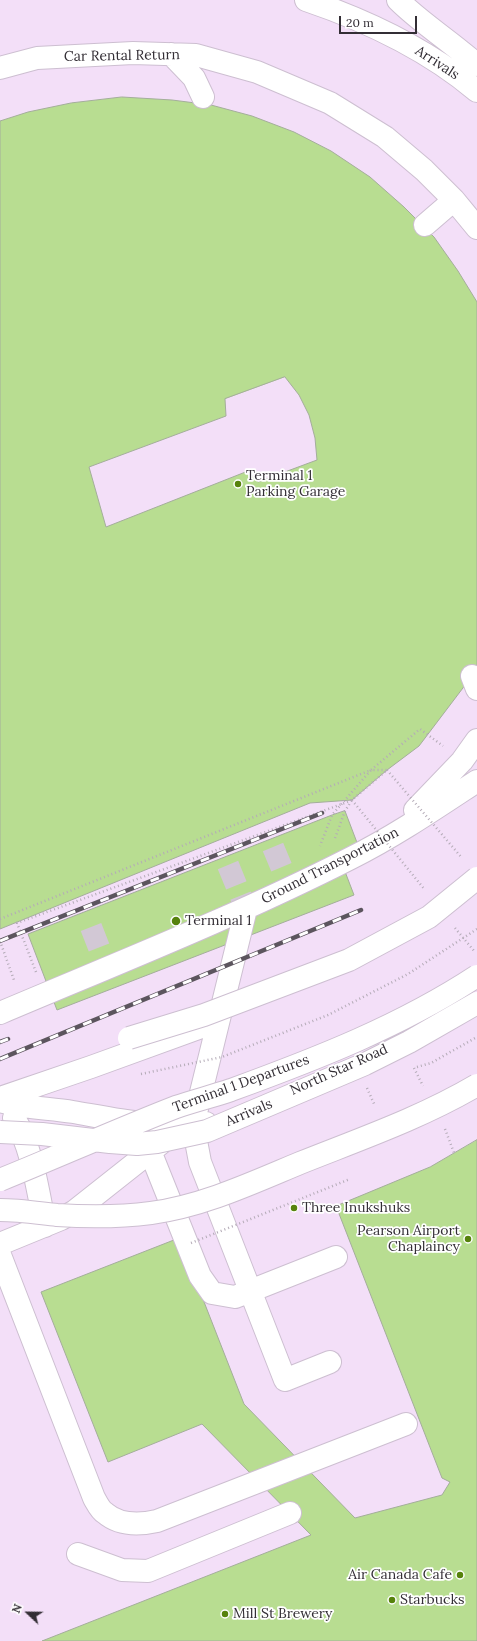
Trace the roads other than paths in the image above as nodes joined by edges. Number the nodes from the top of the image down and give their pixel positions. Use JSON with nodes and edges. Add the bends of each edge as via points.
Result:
{"nodes":[{"id":1,"x":306,"y":0,"type":"edge"},
{"id":2,"x":398,"y":0,"type":"edge"},
{"id":3,"x":171,"y":54,"type":"junction"},
{"id":4,"x":477,"y":65,"type":"edge"},
{"id":5,"x":0,"y":68,"type":"edge"},
{"id":6,"x":477,"y":91,"type":"edge"},
{"id":7,"x":203,"y":97,"type":"dead end"},
{"id":8,"x":454,"y":200,"type":"junction"},
{"id":9,"x":425,"y":225,"type":"dead end"},
{"id":10,"x":477,"y":228,"type":"edge"},
{"id":11,"x":477,"y":740,"type":"edge"},
{"id":12,"x":477,"y":781,"type":"edge"},
{"id":13,"x":352,"y":858,"type":"junction"},
{"id":14,"x":472,"y":871,"type":"edge"},
{"id":15,"x":477,"y":892,"type":"edge"},
{"id":16,"x":246,"y":909,"type":"junction"},
{"id":17,"x":477,"y":976,"type":"edge"},
{"id":18,"x":477,"y":998,"type":"edge"},
{"id":19,"x":477,"y":1003,"type":"edge"},
{"id":20,"x":0,"y":1013,"type":"edge"},
{"id":21,"x":220,"y":1020,"type":"junction"},
{"id":22,"x":477,"y":1085,"type":"edge"},
{"id":23,"x":0,"y":1091,"type":"edge"},
{"id":24,"x":0,"y":1098,"type":"edge"},
{"id":25,"x":0,"y":1103,"type":"edge"},
{"id":26,"x":193,"y":1125,"type":"junction"},
{"id":27,"x":0,"y":1132,"type":"edge"},
{"id":28,"x":150,"y":1151,"type":"junction"},
{"id":29,"x":0,"y":1180,"type":"edge"},
{"id":30,"x":0,"y":1210,"type":"edge"},
{"id":31,"x":46,"y":1226,"type":"junction"},
{"id":32,"x":0,"y":1244,"type":"edge"},
{"id":33,"x":0,"y":1255,"type":"edge"},
{"id":34,"x":336,"y":1257,"type":"dead end"},
{"id":35,"x":250,"y":1291,"type":"junction"},
{"id":36,"x":330,"y":1362,"type":"dead end"},
{"id":37,"x":406,"y":1424,"type":"dead end"},
{"id":38,"x":290,"y":1513,"type":"dead end"},
{"id":39,"x":78,"y":1554,"type":"dead end"}],
"edges":[{"from":1,"to":6,"type":"street","name":"Arrivals","via":[[364,22],[397,38],[449,70]]},
{"from":2,"to":4,"type":"street"},
{"from":3,"to":5,"type":"street","name":"Car Rental Return","via":[[133,53],[37,58]]},
{"from":3,"to":7,"type":"street","via":[[194,78]]},
{"from":3,"to":8,"type":"street","name":"Car Rental Return","via":[[196,55],[257,72],[330,103],[385,137]]},
{"from":8,"to":9,"type":"street"},
{"from":8,"to":10,"type":"street","name":"Car Rental Return"},
{"from":11,"to":13,"type":"street","via":[[462,761],[413,812]]},
{"from":12,"to":13,"type":"street","name":"Ground Transportation","via":[[421,818]]},
{"from":13,"to":16,"type":"street","name":"Ground Transportation"},
{"from":14,"to":23,"type":"street","bridge":true,"via":[[429,917],[349,960],[204,1016],[129,1038]]},
{"from":15,"to":21,"type":"street","via":[[415,934],[362,962],[311,985]]},
{"from":16,"to":20,"type":"street","name":"Ground Transportation"},
{"from":16,"to":21,"type":"street"},
{"from":17,"to":29,"type":"street","name":"Terminal 1 Departures","bridge":true,"via":[[398,1022],[342,1047],[170,1110]]},
{"from":18,"to":26,"type":"street","name":"North Star Road","via":[[375,1055],[222,1120]]},
{"from":19,"to":27,"type":"street","name":"Arrivals","bridge":true,"via":[[371,1061],[207,1131],[137,1144]]},
{"from":21,"to":24,"type":"street"},
{"from":21,"to":26,"type":"street"},
{"from":22,"to":30,"type":"street","bridge":true,"via":[[394,1127],[234,1190],[177,1208],[105,1217]]},
{"from":25,"to":26,"type":"street","via":[[135,1123]]},
{"from":25,"to":31,"type":"street","via":[[21,1129]]},
{"from":26,"to":28,"type":"street"},
{"from":26,"to":35,"type":"street","via":[[200,1162]]},
{"from":28,"to":31,"type":"street","via":[[75,1211]]},
{"from":28,"to":35,"type":"street","via":[[195,1265],[212,1293],[235,1296]]},
{"from":31,"to":32,"type":"street"},
{"from":33,"to":37,"type":"street","via":[[94,1498],[104,1513],[121,1522],[139,1525],[157,1522]]},
{"from":34,"to":35,"type":"street"},
{"from":35,"to":36,"type":"street","via":[[285,1380]]},
{"from":38,"to":39,"type":"street","via":[[148,1571],[122,1570]]}]}
